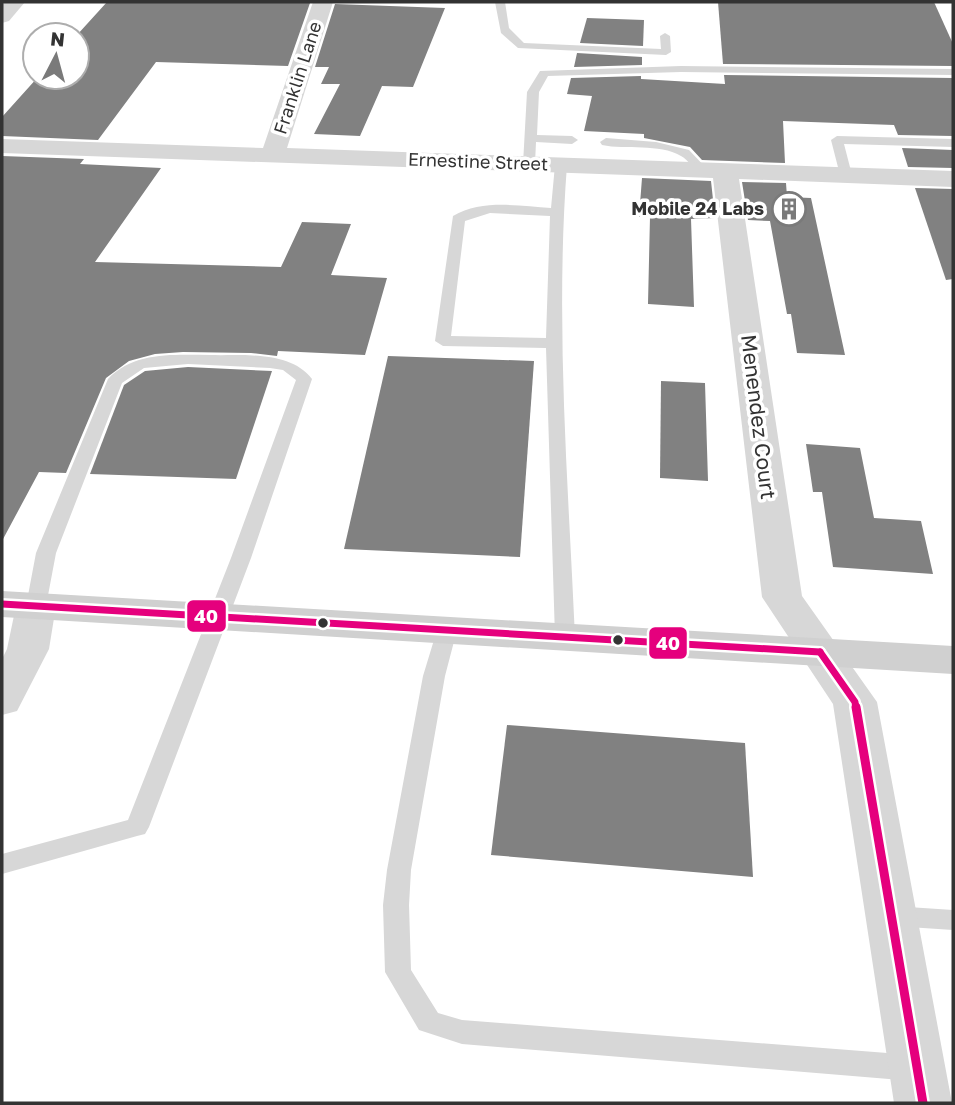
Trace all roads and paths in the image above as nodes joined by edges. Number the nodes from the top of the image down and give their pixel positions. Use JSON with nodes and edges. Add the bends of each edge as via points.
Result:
{"nodes":[{"id":1,"x":15,"y":2,"type":"edge"},
{"id":2,"x":323,"y":2,"type":"edge"},
{"id":3,"x":500,"y":2,"type":"edge"},
{"id":4,"x":2,"y":17,"type":"edge"},
{"id":5,"x":665,"y":36,"type":"dead end"},
{"id":6,"x":953,"y":72,"type":"edge"},
{"id":7,"x":531,"y":138,"type":"junction"},
{"id":8,"x":572,"y":140,"type":"dead end"},
{"id":9,"x":606,"y":142,"type":"dead end"},
{"id":10,"x":953,"y":144,"type":"edge"},
{"id":11,"x":2,"y":146,"type":"edge"},
{"id":12,"x":272,"y":155,"type":"junction"},
{"id":13,"x":529,"y":164,"type":"junction"},
{"id":14,"x":561,"y":165,"type":"junction"},
{"id":15,"x":714,"y":170,"type":"junction"},
{"id":16,"x":846,"y":175,"type":"junction"},
{"id":17,"x":953,"y":179,"type":"edge"},
{"id":18,"x":557,"y":212,"type":"junction"},
{"id":19,"x":554,"y":343,"type":"junction"},
{"id":20,"x":19,"y":605,"type":"edge"},
{"id":21,"x":217,"y":616,"type":"junction"},
{"id":22,"x":447,"y":630,"type":"junction"},
{"id":23,"x":565,"y":637,"type":"junction"},
{"id":24,"x":820,"y":652,"type":"junction"},
{"id":25,"x":953,"y":660,"type":"edge"},
{"id":26,"x":2,"y":700,"type":"edge"},
{"id":27,"x":2,"y":864,"type":"edge"},
{"id":28,"x":892,"y":916,"type":"junction"},
{"id":29,"x":953,"y":920,"type":"edge"},
{"id":30,"x":920,"y":1086,"type":"edge"}],
"edges":[{"from":1,"to":4,"type":"street"},
{"from":2,"to":12,"type":"street","name":"Franklin Lane"},
{"from":3,"to":5,"type":"lane","via":[[501,29],[522,46],[666,52]]},
{"from":6,"to":7,"type":"lane","via":[[681,69],[544,73],[533,92]]},
{"from":7,"to":8,"type":"lane"},
{"from":7,"to":13,"type":"lane"},
{"from":9,"to":15,"type":"lane","via":[[685,152]]},
{"from":10,"to":16,"type":"lane","via":[[837,140]]},
{"from":11,"to":12,"type":"street","name":"Ernestine Street"},
{"from":12,"to":13,"type":"street","name":"Ernestine Street"},
{"from":13,"to":14,"type":"street","name":"Ernestine Street"},
{"from":14,"to":15,"type":"street","name":"Ernestine Street"},
{"from":14,"to":18,"type":"lane"},
{"from":15,"to":16,"type":"street","name":"Ernestine Street"},
{"from":15,"to":24,"type":"street","name":"Menendez Court","via":[[782,597]]},
{"from":16,"to":17,"type":"street","name":"Ernestine Street"},
{"from":18,"to":19,"type":"lane"},
{"from":18,"to":19,"type":"lane","via":[[489,210],[466,213],[458,219],[443,341]]},
{"from":19,"to":23,"type":"lane"},
{"from":20,"to":21,"type":"main road"},
{"from":20,"to":21,"type":"lane","via":[[46,553],[114,383],[124,371],[141,363],[169,360],[281,365],[296,370],[304,379]]},
{"from":20,"to":26,"type":"street","via":[[28,649]]},
{"from":21,"to":22,"type":"main road"},
{"from":21,"to":27,"type":"lane","via":[[137,827]]},
{"from":22,"to":23,"type":"main road"},
{"from":22,"to":30,"type":"lane","via":[[434,676],[396,905],[398,972],[429,1022],[462,1032],[825,1059]]},
{"from":23,"to":24,"type":"main road"},
{"from":24,"to":25,"type":"main road"},
{"from":24,"to":28,"type":"street","name":"Menendez Court","via":[[855,702]]},
{"from":28,"to":29,"type":"lane"},
{"from":28,"to":30,"type":"street","name":"Menendez Court"}]}
